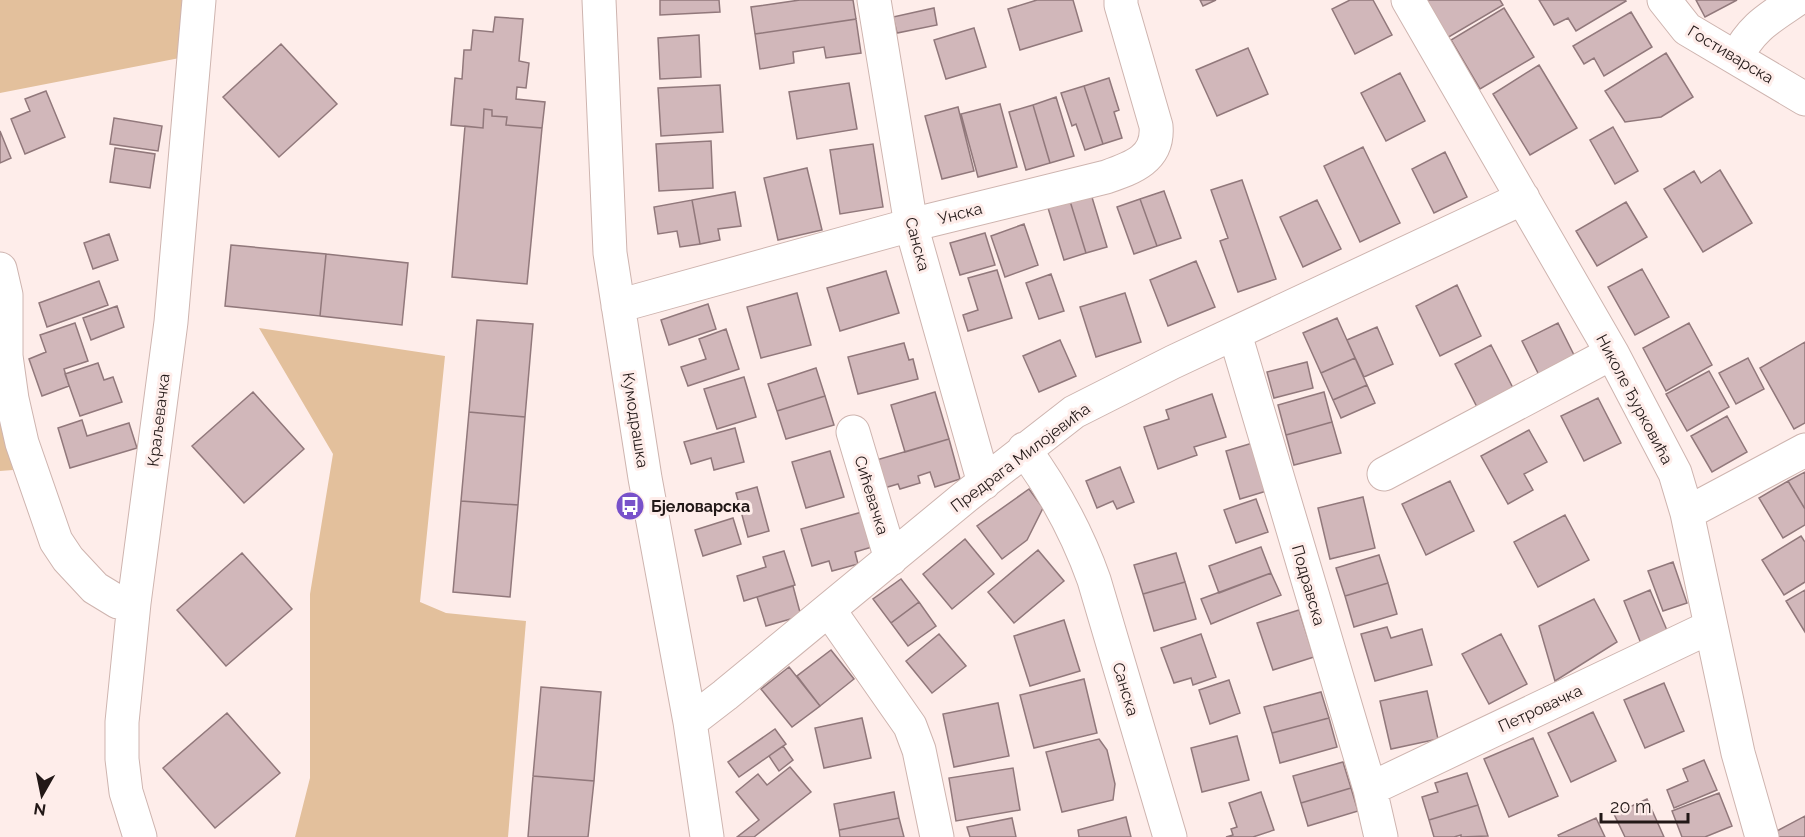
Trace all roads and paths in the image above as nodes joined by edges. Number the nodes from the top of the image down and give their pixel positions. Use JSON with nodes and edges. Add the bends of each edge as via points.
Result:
{"nodes":[{"id":1,"x":200,"y":0,"type":"edge"},
{"id":2,"x":599,"y":0,"type":"edge"},
{"id":3,"x":874,"y":0,"type":"edge"},
{"id":4,"x":1408,"y":0,"type":"edge"},
{"id":5,"x":1664,"y":0,"type":"edge"},
{"id":6,"x":1796,"y":0,"type":"edge"},
{"id":7,"x":1121,"y":3,"type":"edge"},
{"id":8,"x":1736,"y":58,"type":"junction"},
{"id":9,"x":1805,"y":99,"type":"edge"},
{"id":10,"x":1523,"y":198,"type":"junction"},
{"id":11,"x":911,"y":225,"type":"junction"},
{"id":12,"x":0,"y":268,"type":"edge"},
{"id":13,"x":618,"y":306,"type":"junction"},
{"id":14,"x":1235,"y":333,"type":"junction"},
{"id":15,"x":1612,"y":353,"type":"junction"},
{"id":16,"x":853,"y":432,"type":"dead end"},
{"id":17,"x":1024,"y":449,"type":"junction"},
{"id":18,"x":1805,"y":450,"type":"edge"},
{"id":19,"x":1384,"y":474,"type":"dead end"},
{"id":20,"x":984,"y":483,"type":"junction"},
{"id":21,"x":1687,"y":513,"type":"junction"},
{"id":22,"x":891,"y":559,"type":"junction"},
{"id":23,"x":134,"y":603,"type":"junction"},
{"id":24,"x":829,"y":610,"type":"junction"},
{"id":25,"x":1710,"y":627,"type":"junction"},
{"id":26,"x":690,"y":722,"type":"junction"},
{"id":27,"x":1370,"y":789,"type":"junction"},
{"id":28,"x":138,"y":832,"type":"edge"},
{"id":29,"x":1757,"y":835,"type":"edge"},
{"id":30,"x":707,"y":837,"type":"edge"},
{"id":31,"x":937,"y":837,"type":"edge"},
{"id":32,"x":1170,"y":837,"type":"edge"},
{"id":33,"x":1381,"y":837,"type":"edge"}],
"edges":[{"from":1,"to":23,"type":"street","name":"Краљевачка","via":[[171,322]]},
{"from":2,"to":13,"type":"street","name":"Кумодрашка","via":[[607,218]]},
{"from":3,"to":11,"type":"street","name":"Санска"},
{"from":4,"to":10,"type":"street","name":"Николе Ђурковића"},
{"from":5,"to":8,"type":"street","name":"Гостиварска","via":[[1687,29]]},
{"from":6,"to":8,"type":"street","via":[[1748,36]]},
{"from":7,"to":11,"type":"street","name":"Унска","via":[[1156,126],[1155,145],[1146,157],[1133,167],[1106,177]]},
{"from":8,"to":9,"type":"street","name":"Гостиварска"},
{"from":10,"to":14,"type":"street","name":"Предрага Милојевића"},
{"from":10,"to":15,"type":"street","name":"Николе Ђурковића"},
{"from":11,"to":13,"type":"street","name":"Унска"},
{"from":11,"to":20,"type":"street","name":"Санска"},
{"from":12,"to":23,"type":"street","via":[[6,295],[6,356],[12,399],[22,443],[56,541],[95,588],[118,602]]},
{"from":13,"to":26,"type":"street","name":"Кумодрашка"},
{"from":14,"to":17,"type":"street","name":"Предрага Милојевића","via":[[1083,406]]},
{"from":14,"to":27,"type":"street","name":"Подравска"},
{"from":15,"to":19,"type":"street"},
{"from":15,"to":21,"type":"street","name":"Николе Ђурковића","via":[[1675,473]]},
{"from":16,"to":22,"type":"street","name":"Сићевачка"},
{"from":17,"to":20,"type":"street","name":"Предрага Милојевића"},
{"from":17,"to":32,"type":"street","name":"Санска","via":[[1044,476],[1081,543]]},
{"from":18,"to":21,"type":"street"},
{"from":20,"to":22,"type":"street","name":"Предрага Милојевића"},
{"from":21,"to":25,"type":"street","name":"Николе Ђурковића"},
{"from":22,"to":24,"type":"street","name":"Предрага Милојевића"},
{"from":23,"to":28,"type":"street","name":"Краљевачка","via":[[122,759],[126,792]]},
{"from":24,"to":26,"type":"street","name":"Предрага Милојевића"},
{"from":24,"to":31,"type":"street","via":[[910,726],[919,750]]},
{"from":25,"to":27,"type":"street","name":"Петровачка"},
{"from":25,"to":29,"type":"street","name":"Николе Ђурковића"},
{"from":26,"to":30,"type":"street","name":"Кумодрашка"},
{"from":27,"to":33,"type":"street","name":"Подравска"}]}
